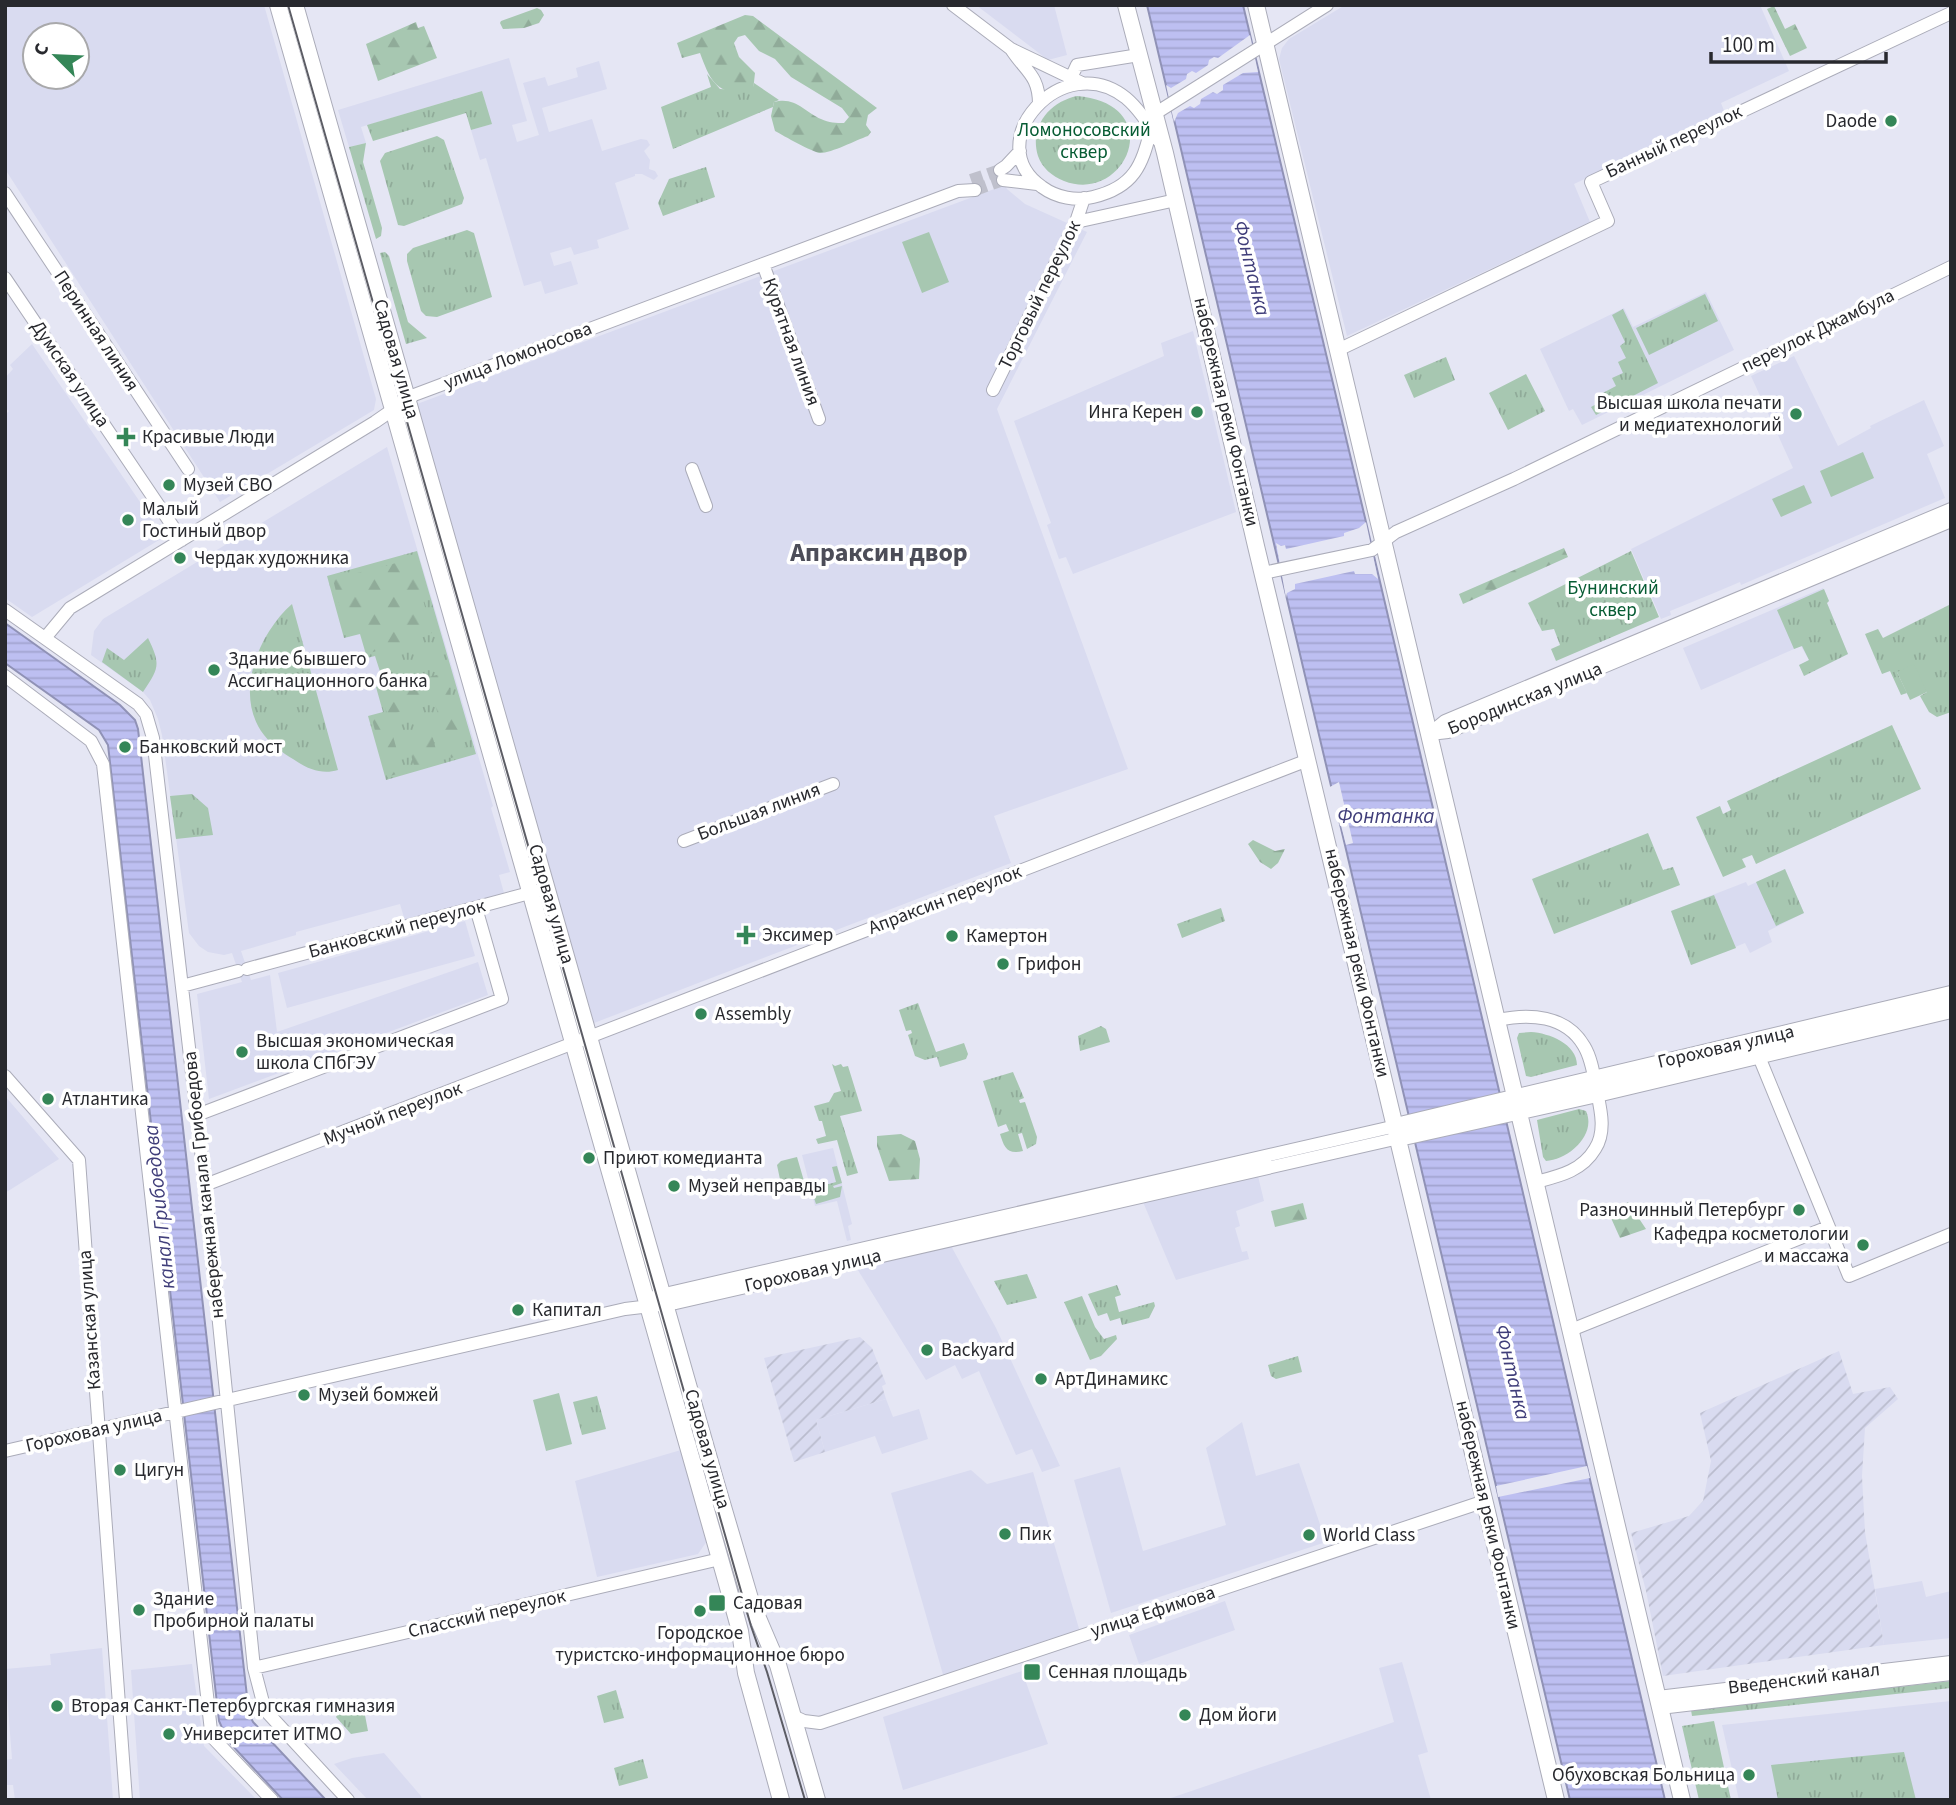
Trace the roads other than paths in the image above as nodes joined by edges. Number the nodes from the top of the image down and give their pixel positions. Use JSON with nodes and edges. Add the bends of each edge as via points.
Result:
{"nodes":[{"id":1,"x":278,"y":5,"type":"edge"},
{"id":2,"x":295,"y":5,"type":"edge"},
{"id":3,"x":953,"y":5,"type":"edge"},
{"id":4,"x":1126,"y":5,"type":"edge"},
{"id":5,"x":1256,"y":5,"type":"edge"},
{"id":6,"x":1327,"y":5,"type":"edge"},
{"id":7,"x":1951,"y":13,"type":"edge"},
{"id":8,"x":1259,"y":48,"type":"junction"},
{"id":9,"x":1011,"y":49,"type":"junction"},
{"id":10,"x":1139,"y":55,"type":"junction"},
{"id":11,"x":1077,"y":80,"type":"junction"},
{"id":12,"x":1039,"y":104,"type":"junction"},
{"id":13,"x":1153,"y":120,"type":"junction"},
{"id":14,"x":1020,"y":151,"type":"junction"},
{"id":15,"x":1038,"y":184,"type":"junction"},
{"id":16,"x":973,"y":185,"type":"tunnel mouth"},
{"id":17,"x":5,"y":193,"type":"edge"},
{"id":18,"x":1084,"y":198,"type":"junction"},
{"id":19,"x":1176,"y":200,"type":"junction"},
{"id":20,"x":1106,"y":216,"type":"junction"},
{"id":21,"x":1076,"y":222,"type":"junction"},
{"id":22,"x":763,"y":264,"type":"junction"},
{"id":23,"x":1951,"y":267,"type":"edge"},
{"id":24,"x":5,"y":278,"type":"edge"},
{"id":25,"x":1340,"y":349,"type":"junction"},
{"id":26,"x":993,"y":390,"type":"dead end"},
{"id":27,"x":407,"y":400,"type":"junction"},
{"id":28,"x":393,"y":410,"type":"junction"},
{"id":29,"x":819,"y":419,"type":"dead end"},
{"id":30,"x":188,"y":469,"type":"dead end"},
{"id":31,"x":692,"y":469,"type":"dead end"},
{"id":32,"x":706,"y":506,"type":"dead end"},
{"id":33,"x":1951,"y":509,"type":"edge"},
{"id":34,"x":1951,"y":521,"type":"edge"},
{"id":35,"x":182,"y":540,"type":"junction"},
{"id":36,"x":1378,"y":546,"type":"junction"},
{"id":37,"x":1263,"y":573,"type":"junction"},
{"id":38,"x":5,"y":610,"type":"edge"},
{"id":39,"x":45,"y":638,"type":"junction"},
{"id":40,"x":5,"y":676,"type":"edge"},
{"id":41,"x":1429,"y":734,"type":"junction"},
{"id":42,"x":1308,"y":760,"type":"junction"},
{"id":43,"x":833,"y":784,"type":"dead end"},
{"id":44,"x":684,"y":841,"type":"dead end"},
{"id":45,"x":539,"y":891,"type":"junction"},
{"id":46,"x":476,"y":908,"type":"junction"},
{"id":47,"x":182,"y":986,"type":"junction"},
{"id":48,"x":1951,"y":994,"type":"edge"},
{"id":49,"x":1951,"y":1010,"type":"edge"},
{"id":50,"x":1498,"y":1020,"type":"junction"},
{"id":51,"x":581,"y":1041,"type":"junction"},
{"id":52,"x":1756,"y":1048,"type":"junction"},
{"id":53,"x":5,"y":1076,"type":"edge"},
{"id":54,"x":1596,"y":1086,"type":"junction"},
{"id":55,"x":1510,"y":1106,"type":"junction"},
{"id":56,"x":197,"y":1115,"type":"junction"},
{"id":57,"x":1404,"y":1130,"type":"junction"},
{"id":58,"x":1536,"y":1182,"type":"junction"},
{"id":59,"x":205,"y":1185,"type":"junction"},
{"id":60,"x":1828,"y":1227,"type":"junction"},
{"id":61,"x":1951,"y":1234,"type":"edge"},
{"id":62,"x":665,"y":1299,"type":"junction"},
{"id":63,"x":647,"y":1302,"type":"junction"},
{"id":64,"x":1571,"y":1330,"type":"junction"},
{"id":65,"x":220,"y":1399,"type":"junction"},
{"id":66,"x":178,"y":1408,"type":"junction"},
{"id":67,"x":98,"y":1427,"type":"junction"},
{"id":68,"x":5,"y":1445,"type":"edge"},
{"id":69,"x":5,"y":1451,"type":"edge"},
{"id":70,"x":1485,"y":1502,"type":"junction"},
{"id":71,"x":720,"y":1559,"type":"junction"},
{"id":72,"x":1951,"y":1662,"type":"edge"},
{"id":73,"x":254,"y":1668,"type":"junction"},
{"id":74,"x":1951,"y":1674,"type":"edge"},
{"id":75,"x":1659,"y":1702,"type":"junction"},
{"id":76,"x":793,"y":1716,"type":"junction"},
{"id":77,"x":820,"y":1723,"type":"junction"},
{"id":78,"x":803,"y":1751,"type":"junction"},
{"id":79,"x":126,"y":1800,"type":"edge"},
{"id":80,"x":272,"y":1800,"type":"edge"},
{"id":81,"x":348,"y":1800,"type":"edge"},
{"id":82,"x":779,"y":1800,"type":"edge"},
{"id":83,"x":817,"y":1800,"type":"edge"},
{"id":84,"x":1556,"y":1800,"type":"edge"},
{"id":85,"x":1682,"y":1800,"type":"edge"}],
"edges":[{"from":1,"to":28,"type":"main road","name":"Садовая улица"},
{"from":2,"to":27,"type":"main road","name":"Садовая улица"},
{"from":3,"to":9,"type":"street"},
{"from":4,"to":10,"type":"main road","name":"набережная реки Фонтанки"},
{"from":5,"to":8,"type":"main road"},
{"from":6,"to":8,"type":"street"},
{"from":7,"to":25,"type":"street","name":"Банный переулок","via":[[1591,182],[1608,221]]},
{"from":8,"to":13,"type":"street","via":[[1170,102]]},
{"from":8,"to":25,"type":"main road"},
{"from":9,"to":11,"type":"street"},
{"from":9,"to":12,"type":"street","via":[[1035,80]]},
{"from":10,"to":11,"type":"street","via":[[1077,65]]},
{"from":10,"to":13,"type":"main road","name":"набережная реки Фонтанки"},
{"from":11,"to":12,"type":"street"},
{"from":11,"to":13,"type":"street","via":[[1122,95]]},
{"from":12,"to":14,"type":"street","via":[[1025,124]]},
{"from":13,"to":18,"type":"street","via":[[1143,160],[1129,178],[1111,190]]},
{"from":13,"to":19,"type":"main road","name":"набережная реки Фонтанки"},
{"from":14,"to":15,"type":"street","via":[[1024,168]]},
{"from":14,"to":15,"type":"street","via":[[1002,175]]},
{"from":15,"to":18,"type":"street","via":[[1060,197]]},
{"from":16,"to":22,"type":"street","name":"улица Ломоносова"},
{"from":17,"to":30,"type":"street","name":"Перинная линия"},
{"from":18,"to":20,"type":"street"},
{"from":18,"to":21,"type":"street","name":"Торговый переулок"},
{"from":19,"to":20,"type":"street"},
{"from":19,"to":37,"type":"main road","name":"набережная реки Фонтанки"},
{"from":20,"to":21,"type":"street"},
{"from":21,"to":26,"type":"street","name":"Торговый переулок"},
{"from":22,"to":27,"type":"street","name":"улица Ломоносова"},
{"from":22,"to":29,"type":"street","name":"Курятная линия"},
{"from":23,"to":36,"type":"street","name":"переулок Джамбула","via":[[1396,532]]},
{"from":24,"to":35,"type":"street","name":"Думская улица"},
{"from":25,"to":36,"type":"main road"},
{"from":27,"to":28,"type":"street","name":"улица Ломоносова"},
{"from":27,"to":45,"type":"main road","name":"Садовая улица"},
{"from":28,"to":35,"type":"street","name":"улица Ломоносова"},
{"from":28,"to":45,"type":"main road","name":"Садовая улица"},
{"from":31,"to":32,"type":"street"},
{"from":33,"to":41,"type":"street","name":"Бородинская улица","via":[[1445,721]]},
{"from":34,"to":41,"type":"street","name":"Бородинская улица","via":[[1448,732]]},
{"from":35,"to":39,"type":"street","name":"улица Ломоносова","via":[[70,608]]},
{"from":36,"to":37,"type":"street","name":"переулок Джамбула"},
{"from":36,"to":41,"type":"main road"},
{"from":37,"to":42,"type":"main road","name":"набережная реки Фонтанки"},
{"from":38,"to":39,"type":"street","name":"набережная канала Грибоедова"},
{"from":39,"to":47,"type":"street","name":"набережная канала Грибоедова","via":[[128,695],[146,714],[153,738]]},
{"from":40,"to":66,"type":"street","via":[[91,741],[103,764]]},
{"from":41,"to":50,"type":"main road"},
{"from":42,"to":51,"type":"street","name":"Апраксин переулок"},
{"from":42,"to":57,"type":"main road","name":"набережная реки Фонтанки"},
{"from":43,"to":44,"type":"street","name":"Большая линия"},
{"from":45,"to":46,"type":"street","name":"Банковский переулок"},
{"from":45,"to":51,"type":"main road","name":"Садовая улица"},
{"from":46,"to":47,"type":"street","name":"Банковский переулок"},
{"from":46,"to":56,"type":"street","via":[[502,999]]},
{"from":47,"to":56,"type":"street","name":"набережная канала Грибоедова"},
{"from":48,"to":52,"type":"main road","name":"Гороховая улица"},
{"from":49,"to":52,"type":"main road","name":"Гороховая улица"},
{"from":50,"to":54,"type":"street","via":[[1532,1016],[1567,1027],[1585,1047]]},
{"from":50,"to":55,"type":"main road"},
{"from":51,"to":59,"type":"street","name":"Мучной переулок"},
{"from":51,"to":62,"type":"main road","name":"Садовая улица"},
{"from":51,"to":63,"type":"main road","name":"Садовая улица"},
{"from":52,"to":54,"type":"main road","name":"Гороховая улица"},
{"from":52,"to":60,"type":"street"},
{"from":53,"to":67,"type":"street","name":"Казанская улица","via":[[79,1160]]},
{"from":54,"to":55,"type":"main road","name":"Гороховая улица"},
{"from":54,"to":58,"type":"street","via":[[1602,1123],[1595,1150],[1570,1172]]},
{"from":55,"to":57,"type":"main road","name":"Гороховая улица"},
{"from":55,"to":58,"type":"main road"},
{"from":56,"to":59,"type":"street","name":"набережная канала Грибоедова"},
{"from":57,"to":62,"type":"street","name":"Гороховая улица"},
{"from":57,"to":70,"type":"main road","name":"набережная реки Фонтанки"},
{"from":58,"to":64,"type":"main road"},
{"from":59,"to":65,"type":"street","name":"набережная канала Грибоедова"},
{"from":60,"to":61,"type":"street","via":[[1849,1276]]},
{"from":60,"to":64,"type":"street"},
{"from":62,"to":63,"type":"street","name":"Гороховая улица"},
{"from":62,"to":76,"type":"main road","name":"Садовая улица","via":[[751,1602],[778,1665]]},
{"from":63,"to":65,"type":"street","name":"Гороховая улица"},
{"from":63,"to":71,"type":"main road","name":"Садовая улица"},
{"from":64,"to":75,"type":"main road"},
{"from":65,"to":66,"type":"street","name":"Гороховая улица"},
{"from":65,"to":73,"type":"street","name":"набережная канала Грибоедова"},
{"from":66,"to":67,"type":"street","name":"Гороховая улица"},
{"from":66,"to":80,"type":"street","via":[[211,1731]]},
{"from":67,"to":68,"type":"street","name":"Гороховая улица"},
{"from":67,"to":69,"type":"street","name":"Гороховая улица"},
{"from":67,"to":79,"type":"street","name":"Казанская улица"},
{"from":70,"to":77,"type":"street","name":"улица Ефимова"},
{"from":70,"to":84,"type":"main road","name":"набережная реки Фонтанки"},
{"from":71,"to":73,"type":"street","name":"Спасский переулок"},
{"from":71,"to":82,"type":"main road","name":"Садовая улица"},
{"from":72,"to":75,"type":"street","name":"Введенский канал"},
{"from":73,"to":81,"type":"street","name":"набережная канала Грибоедова","via":[[265,1710]]},
{"from":74,"to":75,"type":"street","name":"Введенский канал"},
{"from":75,"to":85,"type":"main road"},
{"from":76,"to":77,"type":"street"},
{"from":76,"to":78,"type":"main road","name":"Садовая улица"},
{"from":77,"to":78,"type":"street"},
{"from":78,"to":83,"type":"main road","name":"Садовая улица"}]}
